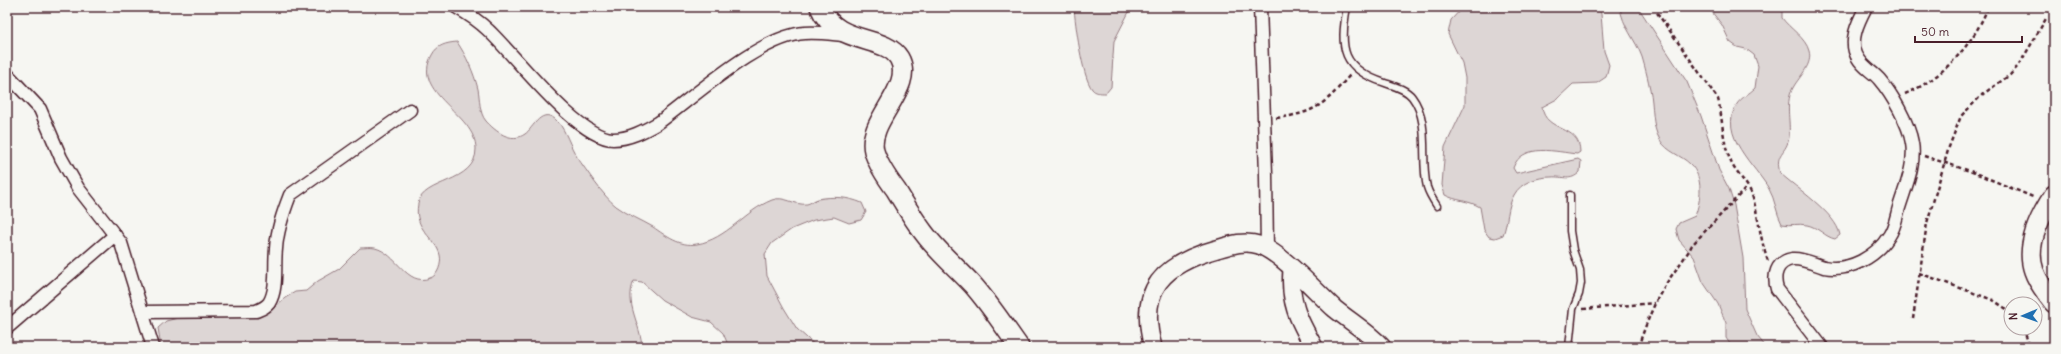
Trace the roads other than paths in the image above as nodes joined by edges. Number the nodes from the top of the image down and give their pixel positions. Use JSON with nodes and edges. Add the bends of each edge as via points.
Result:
{"nodes":[{"id":1,"x":456,"y":7,"type":"edge"},
{"id":2,"x":820,"y":7,"type":"edge"},
{"id":3,"x":1260,"y":7,"type":"edge"},
{"id":4,"x":1347,"y":7,"type":"edge"},
{"id":5,"x":1866,"y":7,"type":"edge"},
{"id":6,"x":846,"y":35,"type":"junction"},
{"id":7,"x":7,"y":74,"type":"edge"},
{"id":8,"x":410,"y":110,"type":"dead end"},
{"id":9,"x":1570,"y":195,"type":"dead end"},
{"id":10,"x":2051,"y":199,"type":"edge"},
{"id":11,"x":1437,"y":206,"type":"dead end"},
{"id":12,"x":115,"y":235,"type":"junction"},
{"id":13,"x":1267,"y":250,"type":"junction"},
{"id":14,"x":1292,"y":269,"type":"junction"},
{"id":15,"x":2054,"y":303,"type":"edge"},
{"id":16,"x":144,"y":312,"type":"junction"},
{"id":17,"x":7,"y":328,"type":"edge"},
{"id":18,"x":153,"y":347,"type":"edge"},
{"id":19,"x":1019,"y":347,"type":"edge"},
{"id":20,"x":1153,"y":347,"type":"edge"},
{"id":21,"x":1314,"y":347,"type":"edge"},
{"id":22,"x":1382,"y":347,"type":"edge"},
{"id":23,"x":1569,"y":347,"type":"edge"},
{"id":24,"x":1822,"y":347,"type":"edge"}],
"edges":[{"from":1,"to":6,"type":"street","via":[[489,30],[571,116],[597,135],[612,139],[628,137],[658,124],[747,56],[780,38],[805,33]]},
{"from":2,"to":6,"type":"main road","via":[[830,22]]},
{"from":3,"to":13,"type":"street"},
{"from":4,"to":11,"type":"lane","via":[[1343,40],[1355,69],[1398,87],[1411,96],[1416,105],[1422,125],[1427,186]]},
{"from":5,"to":24,"type":"street","via":[[1854,36],[1854,49],[1858,59],[1878,78],[1893,99],[1910,135],[1913,155],[1889,236],[1866,259],[1839,268],[1793,259],[1784,262],[1777,270],[1774,279],[1777,289]]},
{"from":6,"to":19,"type":"main road","via":[[887,48],[898,57],[903,72],[898,89],[876,130],[873,149],[882,169],[924,234],[973,285]]},
{"from":7,"to":12,"type":"street","via":[[40,109],[61,158],[78,188]]},
{"from":8,"to":16,"type":"street","via":[[290,195],[281,216],[273,291],[264,309]]},
{"from":9,"to":23,"type":"lane","via":[[1570,231],[1580,270],[1580,283],[1573,310]]},
{"from":10,"to":15,"type":"main road","via":[[2032,240],[2031,255],[2034,272]]},
{"from":12,"to":16,"type":"street","via":[[121,243]]},
{"from":12,"to":17,"type":"street"},
{"from":13,"to":14,"type":"main road"},
{"from":13,"to":20,"type":"main road","via":[[1258,244],[1237,243],[1183,262],[1166,272],[1156,286],[1148,306],[1149,333]]},
{"from":14,"to":21,"type":"main road","via":[[1290,286],[1293,302],[1298,319]]},
{"from":14,"to":22,"type":"main road","via":[[1336,310]]},
{"from":16,"to":18,"type":"street"}]}
